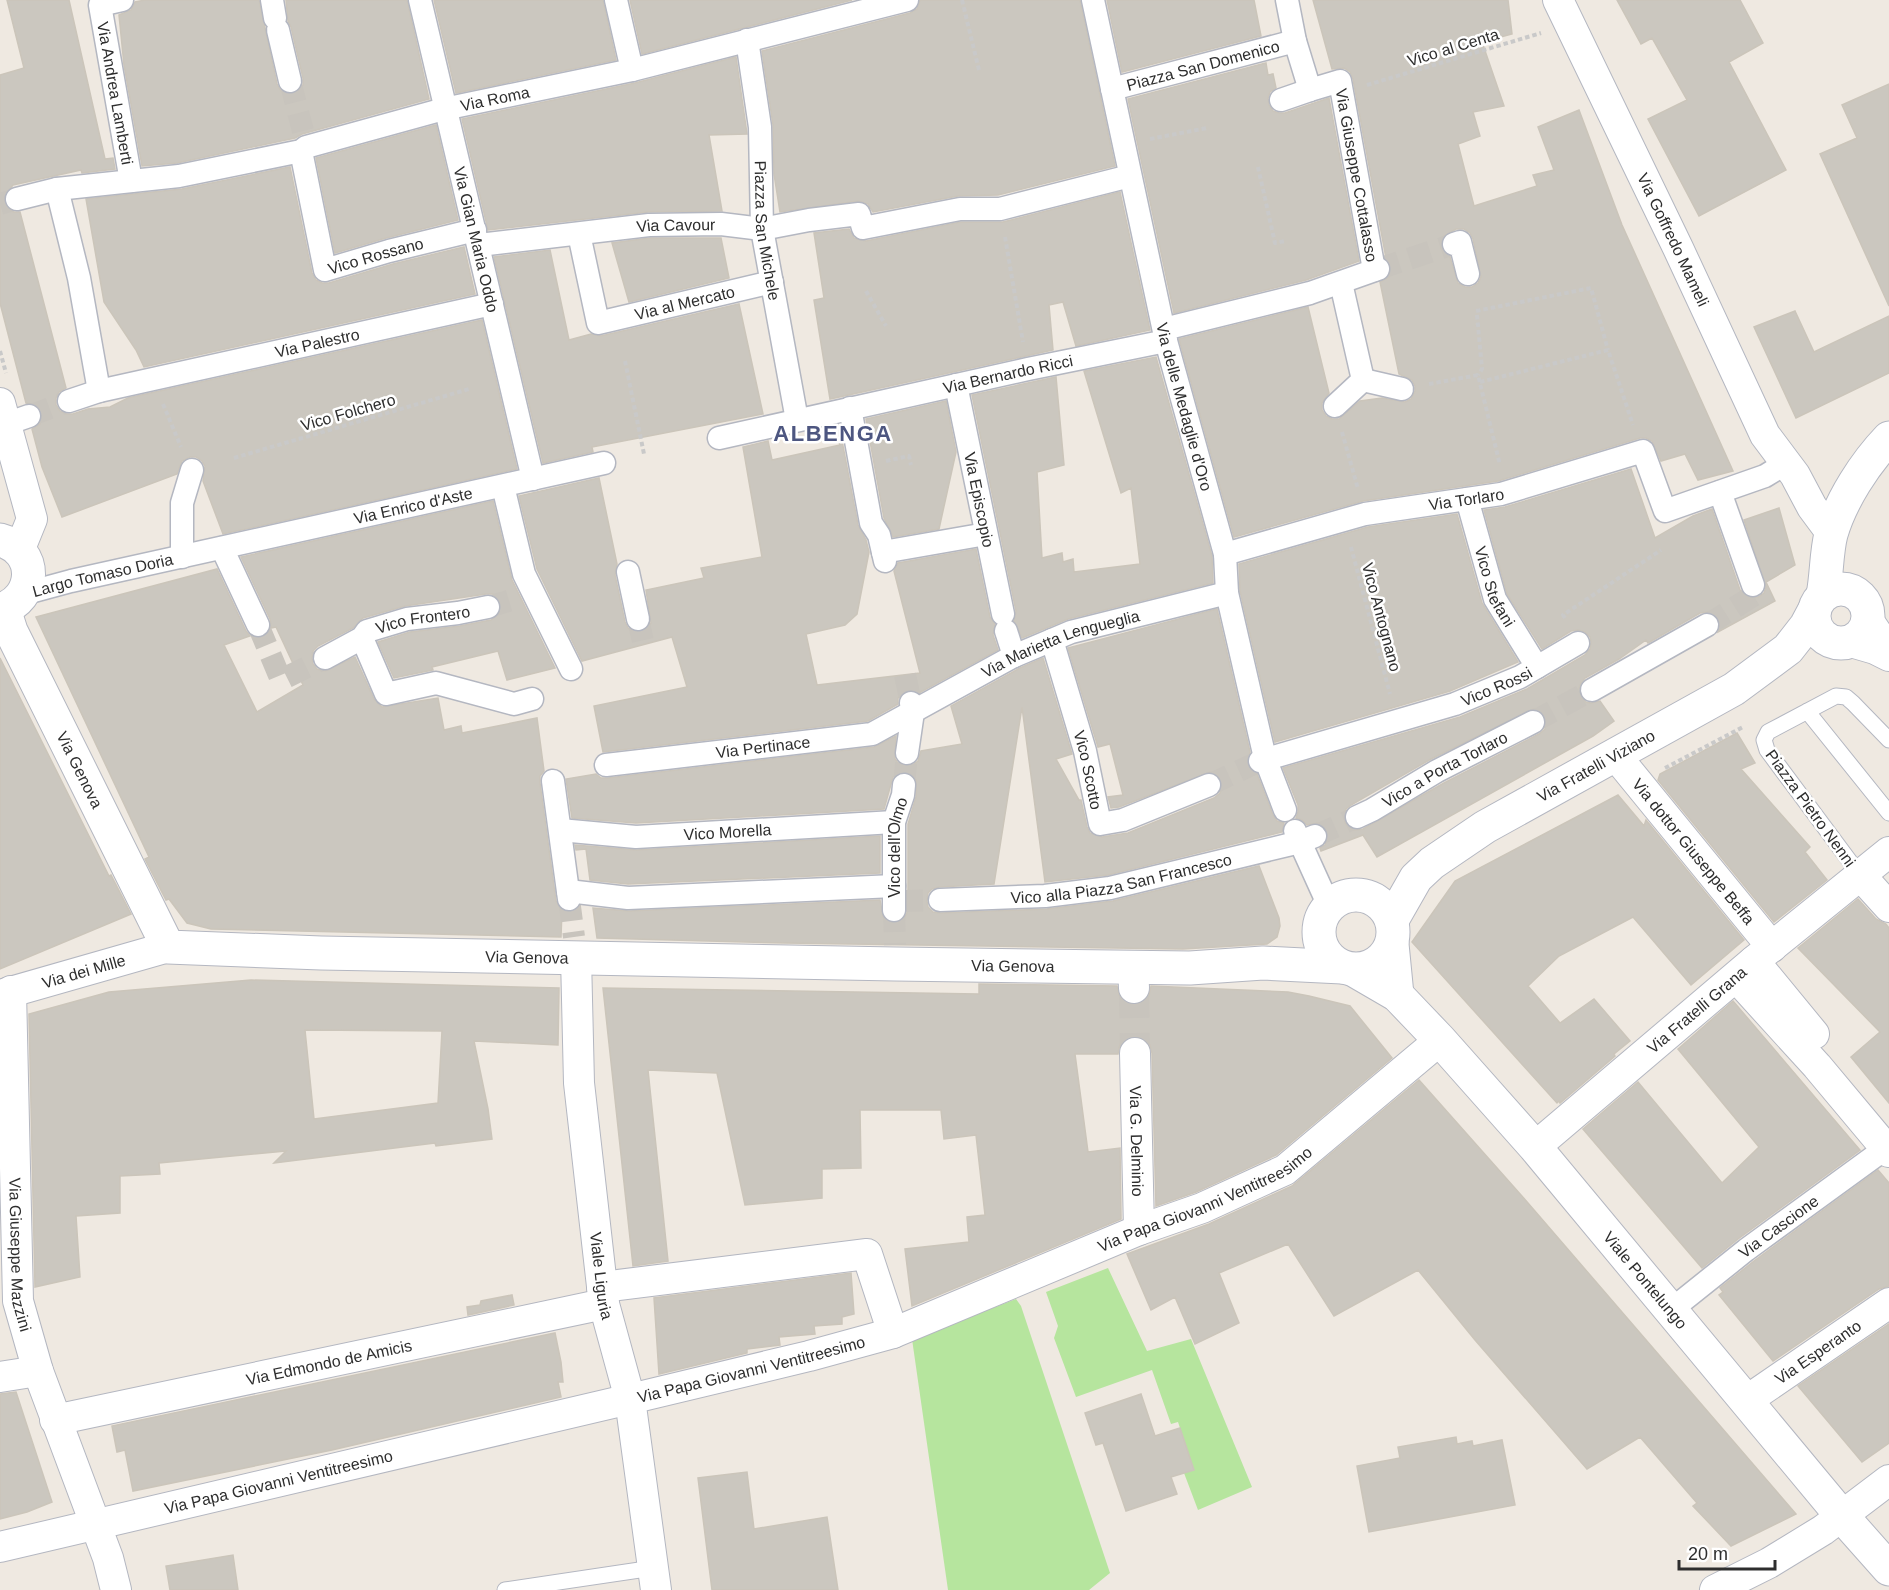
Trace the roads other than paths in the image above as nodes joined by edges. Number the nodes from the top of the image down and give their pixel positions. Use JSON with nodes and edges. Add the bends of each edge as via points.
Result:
{"nodes":[{"id":1,"x":420,"y":0,"type":"edge"},
{"id":2,"x":616,"y":0,"type":"edge"},
{"id":3,"x":907,"y":0,"type":"edge"},
{"id":4,"x":1093,"y":0,"type":"edge"},
{"id":5,"x":1287,"y":0,"type":"edge"},
{"id":6,"x":111,"y":2,"type":"edge"},
{"id":7,"x":824,"y":10,"type":"edge"},
{"id":8,"x":1564,"y":12,"type":"edge"},
{"id":9,"x":275,"y":16,"type":"edge"},
{"id":10,"x":747,"y":40,"type":"junction"},
{"id":11,"x":1295,"y":41,"type":"junction"},
{"id":12,"x":632,"y":70,"type":"junction"},
{"id":13,"x":290,"y":81,"type":"tunnel mouth"},
{"id":14,"x":1112,"y":89,"type":"junction"},
{"id":15,"x":1310,"y":90,"type":"junction"},
{"id":16,"x":1281,"y":100,"type":"dead end"},
{"id":17,"x":444,"y":109,"type":"junction"},
{"id":18,"x":303,"y":143,"type":"junction"},
{"id":19,"x":1130,"y":176,"type":"junction"},
{"id":20,"x":131,"y":181,"type":"junction"},
{"id":21,"x":57,"y":189,"type":"junction"},
{"id":22,"x":17,"y":199,"type":"tunnel mouth"},
{"id":23,"x":762,"y":229,"type":"junction"},
{"id":24,"x":579,"y":234,"type":"junction"},
{"id":25,"x":477,"y":237,"type":"junction"},
{"id":26,"x":1454,"y":244,"type":"dead end"},
{"id":27,"x":1376,"y":269,"type":"joint"},
{"id":28,"x":1468,"y":274,"type":"dead end"},
{"id":29,"x":772,"y":282,"type":"junction"},
{"id":30,"x":1341,"y":283,"type":"junction"},
{"id":31,"x":492,"y":304,"type":"junction"},
{"id":32,"x":1165,"y":335,"type":"junction"},
{"id":33,"x":1363,"y":380,"type":"junction"},
{"id":34,"x":956,"y":385,"type":"junction"},
{"id":35,"x":1402,"y":389,"type":"road end"},
{"id":36,"x":99,"y":391,"type":"junction"},
{"id":37,"x":69,"y":401,"type":"tunnel mouth"},
{"id":38,"x":1335,"y":406,"type":"road end"},
{"id":39,"x":850,"y":408,"type":"junction"},
{"id":40,"x":12,"y":414,"type":"edge"},
{"id":41,"x":797,"y":420,"type":"junction"},
{"id":42,"x":719,"y":438,"type":"dead end"},
{"id":43,"x":1889,"y":438,"type":"edge"},
{"id":44,"x":604,"y":463,"type":"dead end"},
{"id":45,"x":1790,"y":469,"type":"junction"},
{"id":46,"x":192,"y":470,"type":"road end"},
{"id":47,"x":533,"y":479,"type":"junction"},
{"id":48,"x":503,"y":486,"type":"junction"},
{"id":49,"x":1730,"y":488,"type":"junction"},
{"id":50,"x":1467,"y":499,"type":"junction"},
{"id":51,"x":986,"y":534,"type":"junction"},
{"id":52,"x":1829,"y":545,"type":"junction"},
{"id":53,"x":10,"y":546,"type":"edge"},
{"id":54,"x":222,"y":548,"type":"junction"},
{"id":55,"x":1225,"y":554,"type":"junction"},
{"id":56,"x":182,"y":557,"type":"junction"},
{"id":57,"x":628,"y":572,"type":"dead end"},
{"id":58,"x":1753,"y":585,"type":"dead end"},
{"id":59,"x":1227,"y":593,"type":"junction"},
{"id":60,"x":1829,"y":599,"type":"junction"},
{"id":61,"x":9,"y":604,"type":"edge"},
{"id":62,"x":489,"y":607,"type":"tunnel mouth"},
{"id":63,"x":638,"y":619,"type":"tunnel mouth"},
{"id":64,"x":1707,"y":625,"type":"tunnel mouth"},
{"id":65,"x":258,"y":626,"type":"tunnel mouth"},
{"id":66,"x":1850,"y":635,"type":"junction"},
{"id":67,"x":362,"y":638,"type":"junction"},
{"id":68,"x":1052,"y":640,"type":"junction"},
{"id":69,"x":1578,"y":643,"type":"road end"},
{"id":70,"x":1889,"y":651,"type":"edge"},
{"id":71,"x":1014,"y":656,"type":"junction"},
{"id":72,"x":1889,"y":656,"type":"edge"},
{"id":73,"x":325,"y":658,"type":"tunnel mouth"},
{"id":74,"x":1779,"y":658,"type":"junction"},
{"id":75,"x":1537,"y":666,"type":"junction"},
{"id":76,"x":572,"y":669,"type":"dead end"},
{"id":77,"x":1592,"y":690,"type":"tunnel mouth"},
{"id":78,"x":532,"y":699,"type":"dead end"},
{"id":79,"x":912,"y":707,"type":"junction"},
{"id":80,"x":1807,"y":711,"type":"junction"},
{"id":81,"x":1533,"y":722,"type":"tunnel mouth"},
{"id":82,"x":1889,"y":740,"type":"edge"},
{"id":83,"x":907,"y":753,"type":"tunnel mouth"},
{"id":84,"x":1616,"y":756,"type":"junction"},
{"id":85,"x":1263,"y":760,"type":"junction"},
{"id":86,"x":606,"y":765,"type":"dead end"},
{"id":87,"x":553,"y":781,"type":"dead end"},
{"id":88,"x":904,"y":785,"type":"tunnel mouth"},
{"id":89,"x":1209,"y":785,"type":"tunnel mouth"},
{"id":90,"x":1285,"y":810,"type":"dead end"},
{"id":91,"x":1889,"y":813,"type":"edge"},
{"id":92,"x":1357,"y":817,"type":"tunnel mouth"},
{"id":93,"x":894,"y":822,"type":"junction"},
{"id":94,"x":560,"y":830,"type":"junction"},
{"id":95,"x":1889,"y":852,"type":"edge"},
{"id":96,"x":1860,"y":875,"type":"junction"},
{"id":97,"x":940,"y":900,"type":"tunnel mouth"},
{"id":98,"x":1889,"y":907,"type":"edge"},
{"id":99,"x":1324,"y":919,"type":"junction"},
{"id":100,"x":1385,"y":920,"type":"junction"},
{"id":101,"x":168,"y":947,"type":"junction"},
{"id":102,"x":575,"y":947,"type":"junction"},
{"id":103,"x":1754,"y":962,"type":"junction"},
{"id":104,"x":1263,"y":963,"type":"junction"},
{"id":105,"x":1348,"y":969,"type":"junction"},
{"id":106,"x":5,"y":993,"type":"edge"},
{"id":107,"x":1397,"y":995,"type":"junction"},
{"id":108,"x":1440,"y":1040,"type":"junction"},
{"id":109,"x":1135,"y":1053,"type":"tunnel mouth"},
{"id":110,"x":1535,"y":1147,"type":"junction"},
{"id":111,"x":1888,"y":1148,"type":"edge"},
{"id":112,"x":1139,"y":1230,"type":"junction"},
{"id":113,"x":603,"y":1295,"type":"junction"},
{"id":114,"x":1889,"y":1303,"type":"edge"},
{"id":115,"x":1671,"y":1310,"type":"junction"},
{"id":116,"x":892,"y":1333,"type":"junction"},
{"id":117,"x":38,"y":1371,"type":"junction"},
{"id":118,"x":0,"y":1377,"type":"edge"},
{"id":119,"x":630,"y":1399,"type":"junction"},
{"id":120,"x":1746,"y":1401,"type":"junction"},
{"id":121,"x":55,"y":1420,"type":"junction"},
{"id":122,"x":1889,"y":1480,"type":"edge"},
{"id":123,"x":1841,"y":1515,"type":"junction"},
{"id":124,"x":96,"y":1524,"type":"junction"},
{"id":125,"x":0,"y":1547,"type":"edge"},
{"id":126,"x":1889,"y":1569,"type":"edge"},
{"id":127,"x":655,"y":1579,"type":"edge"},
{"id":128,"x":116,"y":1590,"type":"edge"},
{"id":129,"x":505,"y":1590,"type":"edge"},
{"id":130,"x":1715,"y":1590,"type":"edge"}],
"edges":[{"from":1,"to":17,"type":"street","name":"Via Gian Maria Oddo"},
{"from":2,"to":12,"type":"street"},
{"from":3,"to":7,"type":"street","name":"Via Roma"},
{"from":4,"to":14,"type":"street","name":"Via delle Medaglie d'Oro"},
{"from":5,"to":11,"type":"street","name":"Piazza San Domenico"},
{"from":6,"to":20,"type":"street","name":"Via Andrea Lamberti"},
{"from":7,"to":10,"type":"street","name":"Via Roma"},
{"from":8,"to":45,"type":"street","name":"Via Goffredo Mameli","via":[[1765,435]]},
{"from":9,"to":13,"type":"street"},
{"from":10,"to":12,"type":"street","name":"Via Roma"},
{"from":10,"to":23,"type":"street","name":"Piazza San Michele","via":[[760,127]]},
{"from":11,"to":14,"type":"street","name":"Piazza San Domenico"},
{"from":11,"to":15,"type":"street","name":"Piazza San Domenico"},
{"from":12,"to":17,"type":"street","name":"Via Roma"},
{"from":14,"to":19,"type":"street","name":"Via delle Medaglie d'Oro"},
{"from":15,"to":16,"type":"street"},
{"from":15,"to":27,"type":"street","name":"Via Giuseppe Cottalasso","via":[[1341,87]]},
{"from":17,"to":18,"type":"street","name":"Via Roma"},
{"from":17,"to":25,"type":"street","name":"Via Gian Maria Oddo"},
{"from":18,"to":20,"type":"street","name":"Via Roma","via":[[180,176]]},
{"from":18,"to":25,"type":"street","name":"Vico Rossano","via":[[325,270],[389,251]]},
{"from":19,"to":23,"type":"street","name":"Via Cavour","via":[[1000,209],[960,209],[861,231],[859,214]]},
{"from":19,"to":32,"type":"street","name":"Via delle Medaglie d'Oro"},
{"from":20,"to":21,"type":"street","name":"Via Roma"},
{"from":21,"to":22,"type":"street","name":"Via Roma"},
{"from":21,"to":36,"type":"street","via":[[79,278]]},
{"from":23,"to":24,"type":"street","name":"Via Cavour","via":[[721,224],[649,225]]},
{"from":23,"to":29,"type":"street","name":"Piazza San Michele"},
{"from":24,"to":25,"type":"street","name":"Via Cavour"},
{"from":24,"to":29,"type":"street","name":"Via al Mercato","via":[[609,323]]},
{"from":25,"to":31,"type":"street","name":"Via Gian Maria Oddo"},
{"from":26,"to":28,"type":"street","via":[[1460,242]]},
{"from":27,"to":30,"type":"street","name":"Via Bernardo Ricci"},
{"from":29,"to":41,"type":"street","name":"Piazza San Michele"},
{"from":30,"to":32,"type":"street","name":"Via Bernardo Ricci"},
{"from":30,"to":33,"type":"street"},
{"from":31,"to":36,"type":"street","name":"Via Palestro"},
{"from":31,"to":47,"type":"street","name":"Via Gian Maria Oddo"},
{"from":32,"to":34,"type":"street","name":"Via Bernardo Ricci"},
{"from":32,"to":55,"type":"street","name":"Via delle Medaglie d'Oro"},
{"from":33,"to":35,"type":"street"},
{"from":33,"to":38,"type":"street"},
{"from":34,"to":39,"type":"street","name":"Via Bernardo Ricci"},
{"from":34,"to":51,"type":"street","name":"Via Episcopio"},
{"from":36,"to":37,"type":"street","name":"Via Palestro"},
{"from":39,"to":41,"type":"street"},
{"from":39,"to":51,"type":"street","via":[[871,523],[884,557]]},
{"from":40,"to":53,"type":"street","via":[[33,519]]},
{"from":41,"to":42,"type":"street"},
{"from":43,"to":52,"type":"main road","via":[[1852,489]]},
{"from":44,"to":47,"type":"street","name":"Via Enrico d'Aste"},
{"from":45,"to":49,"type":"street"},
{"from":45,"to":52,"type":"street","name":"Via Goffredo Mameli"},
{"from":46,"to":56,"type":"street","name":"Largo Tomaso Doria","via":[[182,503]]},
{"from":47,"to":48,"type":"street","name":"Via Enrico d'Aste"},
{"from":48,"to":54,"type":"street","name":"Via Enrico d'Aste"},
{"from":48,"to":76,"type":"street","via":[[526,596]]},
{"from":49,"to":50,"type":"street","name":"Via Torlaro","via":[[1661,530],[1643,451],[1507,492]]},
{"from":49,"to":58,"type":"street"},
{"from":50,"to":55,"type":"street","name":"Via Torlaro","via":[[1354,517]]},
{"from":50,"to":75,"type":"street","name":"Vico Stefani","via":[[1495,599]]},
{"from":51,"to":71,"type":"street","name":"Via Episcopio"},
{"from":52,"to":60,"type":"main road","via":[[1834,573]]},
{"from":53,"to":61,"type":"main road","via":[[24,557],[29,579]]},
{"from":54,"to":56,"type":"street","name":"Largo Tomaso Doria"},
{"from":54,"to":65,"type":"street"},
{"from":55,"to":59,"type":"street","name":"Via delle Medaglie d'Oro"},
{"from":56,"to":61,"type":"street","name":"Largo Tomaso Doria","via":[[71,581]]},
{"from":57,"to":63,"type":"street"},
{"from":59,"to":68,"type":"street","name":"Via Marietta Lengueglia"},
{"from":59,"to":85,"type":"street","name":"Via delle Medaglie d'Oro"},
{"from":60,"to":66,"type":"main road","via":[[1814,621],[1817,630],[1823,637]]},
{"from":60,"to":66,"type":"main road","via":[[1859,595],[1865,602],[1868,611]]},
{"from":60,"to":74,"type":"main road","name":"Via Fratelli Viziano"},
{"from":61,"to":101,"type":"main road","name":"Via Genova","via":[[11,631]]},
{"from":62,"to":67,"type":"street","name":"Vico Frontero","via":[[407,619],[367,632]]},
{"from":64,"to":77,"type":"street","via":[[1691,645]]},
{"from":66,"to":70,"type":"street"},
{"from":66,"to":72,"type":"street"},
{"from":66,"to":74,"type":"main road","name":"Via Fratelli Viziano"},
{"from":67,"to":73,"type":"street","name":"Vico Frontero"},
{"from":67,"to":78,"type":"street","via":[[386,694],[436,683],[514,704]]},
{"from":68,"to":71,"type":"street","name":"Via Marietta Lengueglia"},
{"from":68,"to":89,"type":"street","name":"Vico Scotto","via":[[1085,751],[1100,824],[1123,820]]},
{"from":69,"to":75,"type":"street","name":"Vico Rossi"},
{"from":71,"to":79,"type":"street","name":"Via Marietta Lengueglia"},
{"from":74,"to":84,"type":"main road","name":"Via Fratelli Viziano","via":[[1734,689]]},
{"from":75,"to":85,"type":"street","name":"Vico Rossi","via":[[1455,704]]},
{"from":79,"to":83,"type":"street"},
{"from":79,"to":86,"type":"street","name":"Via Pertinace","via":[[872,734]]},
{"from":80,"to":82,"type":"lane","via":[[1836,696],[1846,697]]},
{"from":80,"to":91,"type":"lane"},
{"from":80,"to":96,"type":"lane","name":"Piazza Pietro Nenni","via":[[1768,732],[1764,740],[1767,750]]},
{"from":81,"to":92,"type":"street","name":"Vico a Porta Torlaro"},
{"from":84,"to":100,"type":"main road","name":"Via Fratelli Viziano","via":[[1485,827],[1432,863]]},
{"from":84,"to":103,"type":"street","name":"Via dottor Giuseppe Beffa"},
{"from":85,"to":90,"type":"street","name":"Via delle Medaglie d'Oro"},
{"from":87,"to":94,"type":"street"},
{"from":88,"to":93,"type":"street","name":"Vico dell'Olmo"},
{"from":93,"to":94,"type":"street","name":"Vico Morella","via":[[636,837]]},
{"from":93,"to":94,"type":"street","name":"Vico dell'Olmo","via":[[896,900],[568,895]]},
{"from":95,"to":96,"type":"street","name":"Piazza Pietro Nenni"},
{"from":96,"to":98,"type":"street","name":"Piazza Pietro Nenni"},
{"from":96,"to":103,"type":"street","name":"Via Fratelli Grana"},
{"from":97,"to":99,"type":"street","name":"Vico alla Piazza San Francesco","via":[[1045,896],[1110,888],[1303,836]]},
{"from":99,"to":100,"type":"main road","via":[[1338,899],[1360,894]]},
{"from":99,"to":104,"type":"main road","name":"Via Genova"},
{"from":99,"to":105,"type":"main road","via":[[1321,947],[1330,959]]},
{"from":100,"to":105,"type":"main road","via":[[1386,955],[1367,969]]},
{"from":100,"to":107,"type":"main road"},
{"from":101,"to":102,"type":"main road","name":"Via Genova","via":[[321,954]]},
{"from":101,"to":106,"type":"street","name":"Via dei Mille"},
{"from":102,"to":104,"type":"main road","name":"Via Genova","via":[[895,955],[1134,977]]},
{"from":102,"to":113,"type":"street","name":"Viale Liguria","via":[[579,1083]]},
{"from":103,"to":110,"type":"street","name":"Via Fratelli Grana"},
{"from":103,"to":111,"type":"street","name":"Via dottor Giuseppe Beffa","via":[[1817,1066]]},
{"from":104,"to":105,"type":"main road","name":"Via Genova"},
{"from":105,"to":107,"type":"main road","name":"Viale Pontelungo"},
{"from":106,"to":117,"type":"street","name":"Via Giuseppe Mazzini","via":[[18,1301]]},
{"from":107,"to":108,"type":"main road","name":"Viale Pontelungo"},
{"from":108,"to":110,"type":"main road","name":"Viale Pontelungo"},
{"from":108,"to":112,"type":"street","name":"Via Papa Giovanni Ventitreesimo","via":[[1285,1170],[1202,1208]]},
{"from":109,"to":112,"type":"street","name":"Via G. Delminio"},
{"from":110,"to":115,"type":"main road","name":"Viale Pontelungo"},
{"from":111,"to":115,"type":"street","name":"Via Cascione","via":[[1746,1250]]},
{"from":112,"to":116,"type":"street","name":"Via Papa Giovanni Ventitreesimo"},
{"from":113,"to":116,"type":"street","name":"Via Edmondo de Amicis","via":[[867,1254]]},
{"from":113,"to":119,"type":"street","name":"Viale Liguria"},
{"from":113,"to":121,"type":"street","name":"Via Edmondo de Amicis"},
{"from":114,"to":120,"type":"street","name":"Via Esperanto"},
{"from":115,"to":120,"type":"main road","name":"Viale Pontelungo"},
{"from":116,"to":119,"type":"street","name":"Via Papa Giovanni Ventitreesimo"},
{"from":117,"to":118,"type":"street"},
{"from":117,"to":121,"type":"street","name":"Via Giuseppe Mazzini"},
{"from":119,"to":124,"type":"street","name":"Via Papa Giovanni Ventitreesimo"},
{"from":119,"to":127,"type":"street","name":"Viale Liguria"},
{"from":120,"to":123,"type":"main road","name":"Viale Pontelungo"},
{"from":121,"to":124,"type":"street"},
{"from":122,"to":123,"type":"street"},
{"from":123,"to":126,"type":"main road","name":"Viale Pontelungo"},
{"from":123,"to":130,"type":"street","via":[[1769,1563]]},
{"from":124,"to":125,"type":"street","name":"Via Papa Giovanni Ventitreesimo"},
{"from":124,"to":128,"type":"street"},
{"from":127,"to":129,"type":"lane"}]}
